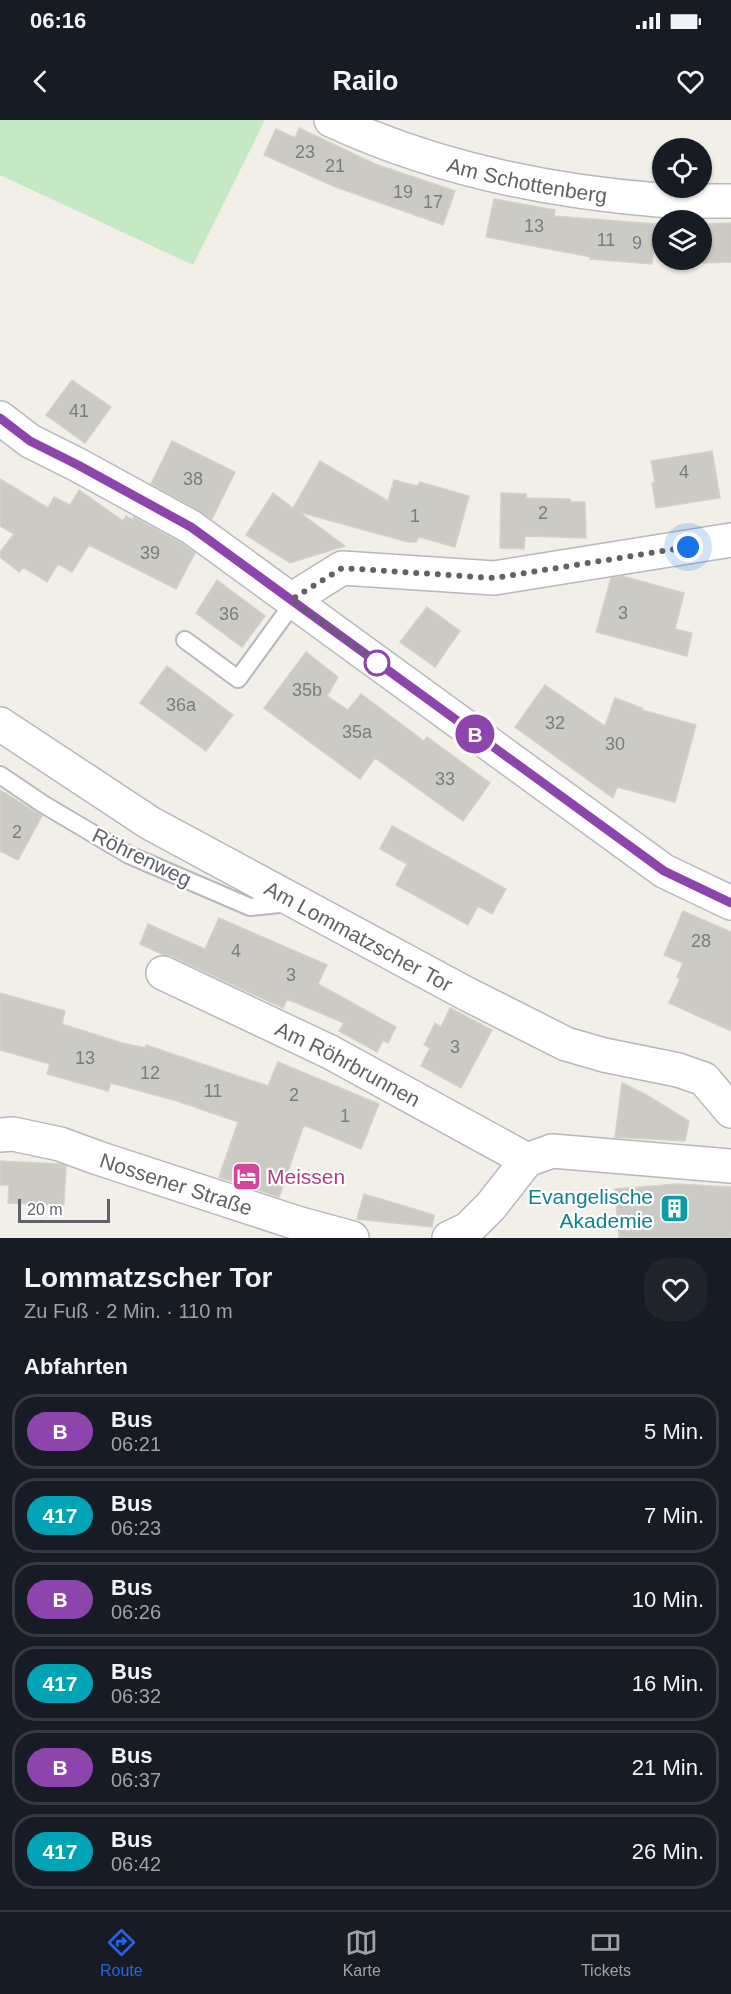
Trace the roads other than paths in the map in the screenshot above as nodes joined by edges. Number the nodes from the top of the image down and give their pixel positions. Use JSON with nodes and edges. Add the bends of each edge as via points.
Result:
{"nodes":[{"id":1,"x":331,"y":120,"type":"edge"},
{"id":2,"x":731,"y":201,"type":"edge"},
{"id":3,"x":0,"y":418,"type":"edge"},
{"id":4,"x":731,"y":540,"type":"edge"},
{"id":5,"x":292,"y":601,"type":"junction"},
{"id":6,"x":185,"y":640,"type":"dead end"},
{"id":7,"x":0,"y":724,"type":"edge"},
{"id":8,"x":0,"y":775,"type":"edge"},
{"id":9,"x":296,"y":902,"type":"junction"},
{"id":10,"x":731,"y":903,"type":"edge"},
{"id":11,"x":163,"y":973,"type":"dead end"},
{"id":12,"x":731,"y":1111,"type":"edge"},
{"id":13,"x":0,"y":1135,"type":"edge"},
{"id":14,"x":527,"y":1160,"type":"junction"},
{"id":15,"x":731,"y":1166,"type":"edge"},
{"id":16,"x":352,"y":1238,"type":"edge"},
{"id":17,"x":449,"y":1238,"type":"edge"}],
"edges":[{"from":1,"to":2,"type":"street","name":"Am Schottenberg","via":[[368,137],[463,169],[542,186],[660,201]]},
{"from":3,"to":5,"type":"street","via":[[30,441],[191,527]]},
{"from":4,"to":5,"type":"street","via":[[494,578],[342,568]]},
{"from":5,"to":6,"type":"lane","via":[[238,679]]},
{"from":5,"to":10,"type":"street","via":[[664,871]]},
{"from":7,"to":9,"type":"street","name":"Am Lommatzscher Tor","via":[[150,823]]},
{"from":8,"to":9,"type":"lane","name":"Röhrenweg","via":[[129,855],[173,874],[250,907]]},
{"from":9,"to":12,"type":"street","name":"Am Lommatzscher Tor","via":[[566,1044],[704,1079]]},
{"from":11,"to":14,"type":"street","name":"Am Röhrbrunnen","via":[[330,1052]]},
{"from":13,"to":16,"type":"street","name":"Nossener Straße","via":[[60,1144]]},
{"from":14,"to":15,"type":"street","via":[[552,1151]]},
{"from":14,"to":17,"type":"street","via":[[468,1229]]}]}
